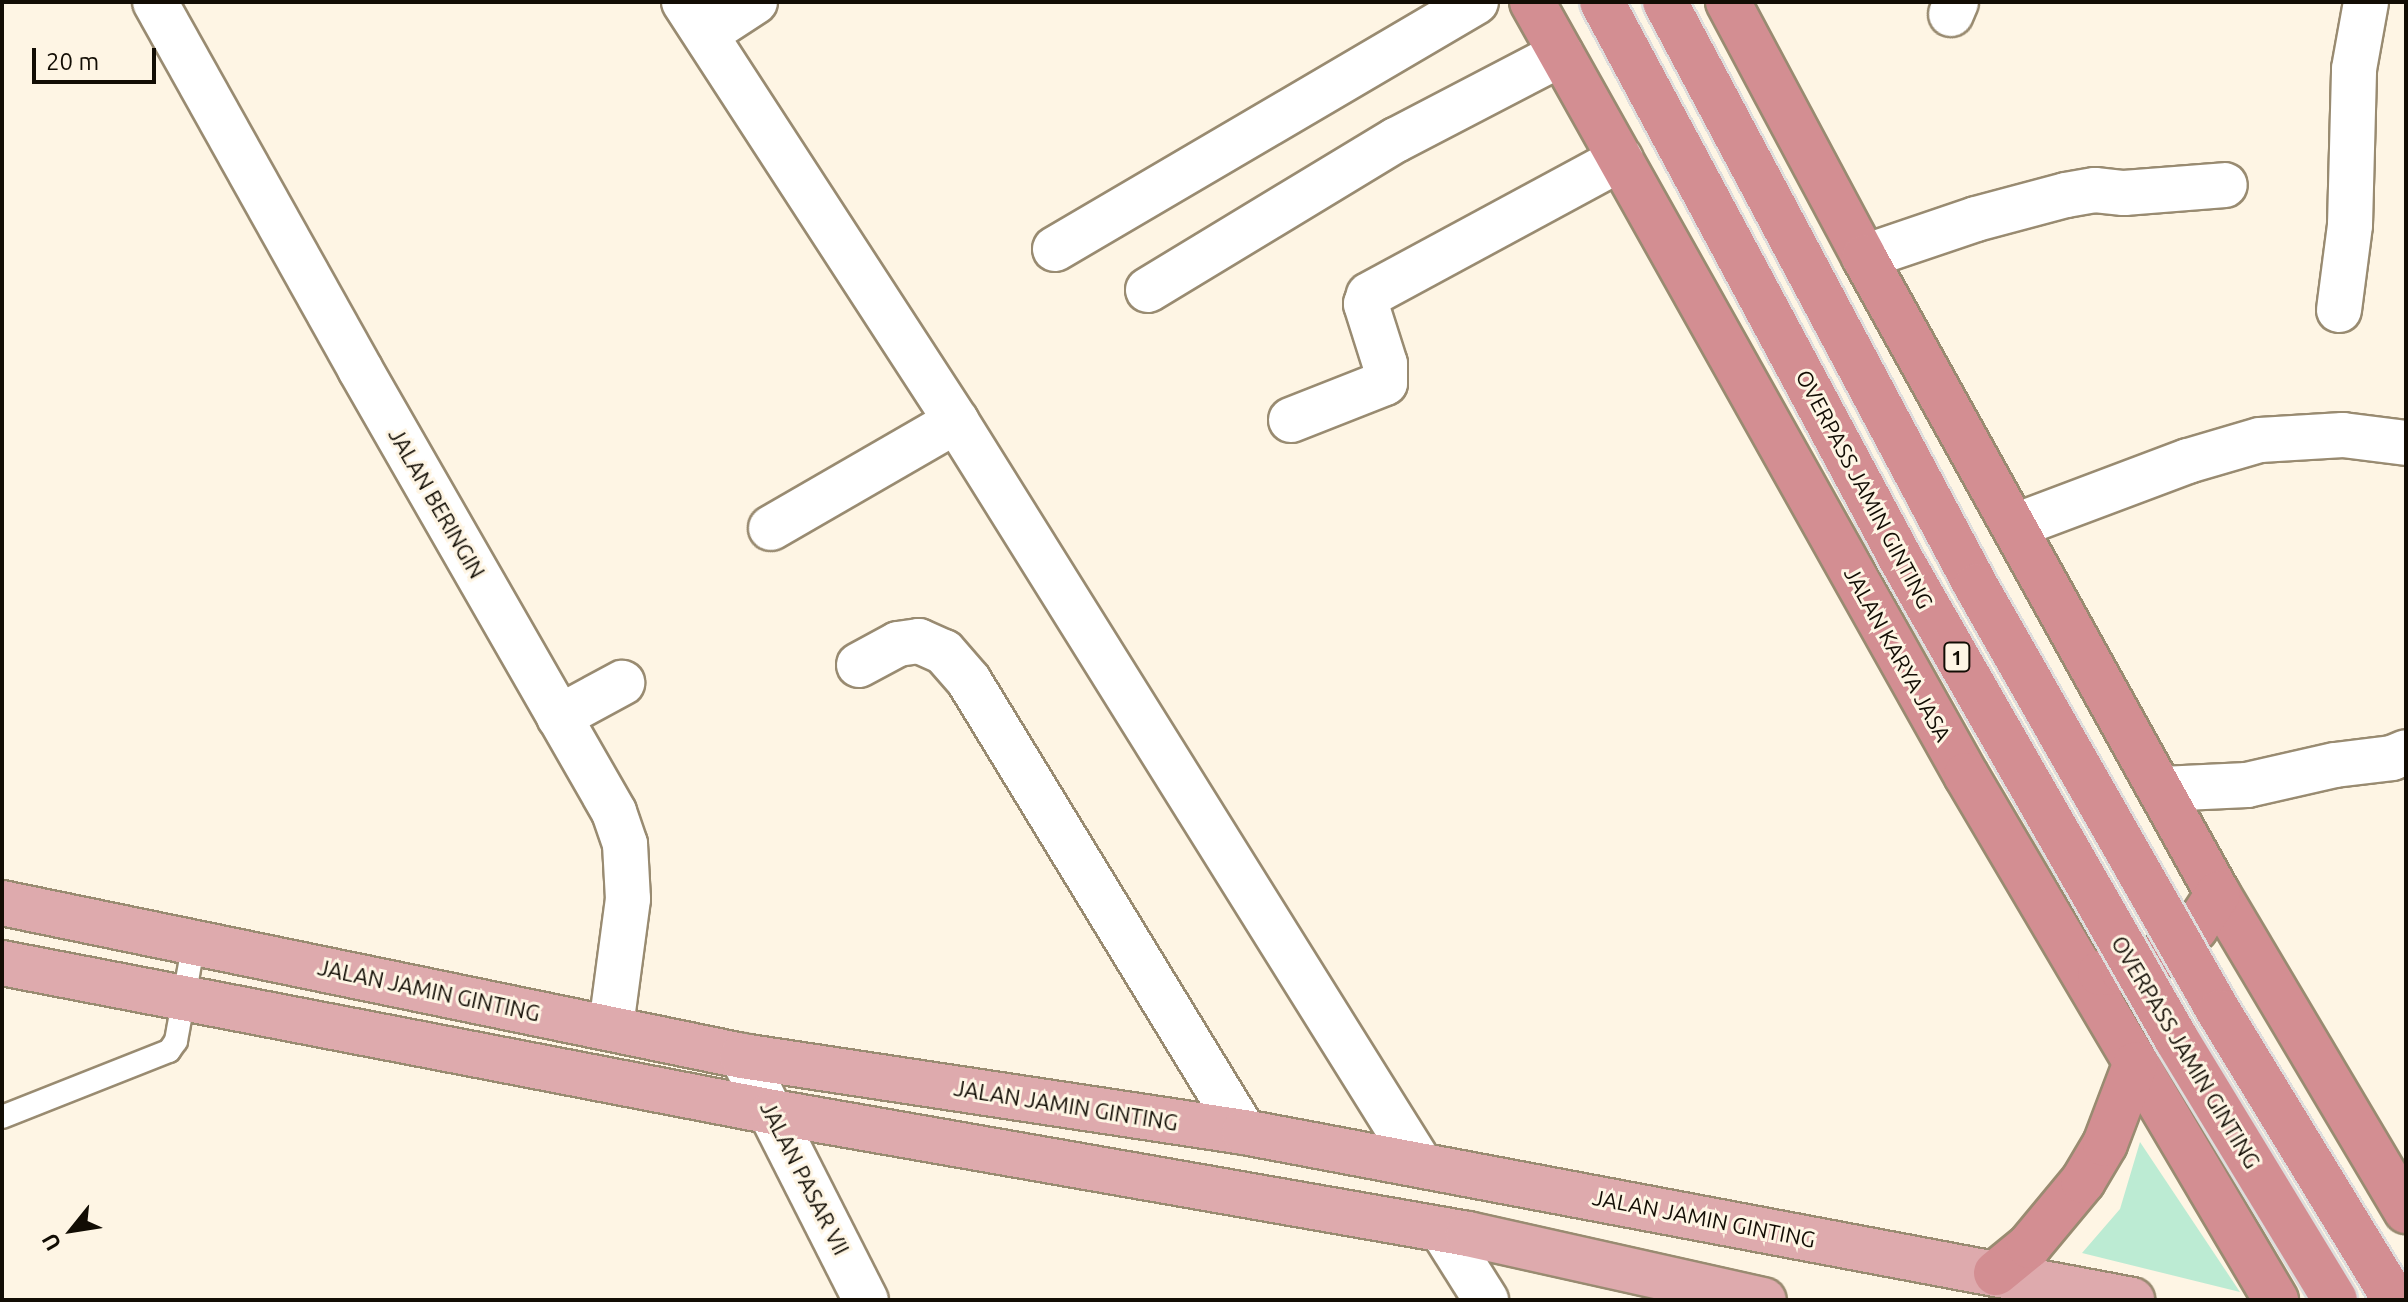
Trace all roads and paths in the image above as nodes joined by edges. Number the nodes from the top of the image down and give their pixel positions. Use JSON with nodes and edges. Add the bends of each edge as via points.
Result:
{"nodes":[{"id":1,"x":155,"y":2,"type":"edge"},
{"id":2,"x":684,"y":2,"type":"edge"},
{"id":3,"x":1476,"y":2,"type":"edge"},
{"id":4,"x":1532,"y":2,"type":"edge"},
{"id":5,"x":1602,"y":2,"type":"edge"},
{"id":6,"x":1665,"y":2,"type":"edge"},
{"id":7,"x":1728,"y":2,"type":"edge"},
{"id":8,"x":2366,"y":2,"type":"edge"},
{"id":9,"x":1561,"y":54,"type":"junction"},
{"id":10,"x":1621,"y":159,"type":"junction"},
{"id":11,"x":2225,"y":185,"type":"dead end"},
{"id":12,"x":1055,"y":249,"type":"dead end"},
{"id":13,"x":1864,"y":257,"type":"junction"},
{"id":14,"x":1148,"y":290,"type":"dead end"},
{"id":15,"x":2339,"y":310,"type":"dead end"},
{"id":16,"x":1291,"y":420,"type":"dead end"},
{"id":17,"x":956,"y":421,"type":"junction"},
{"id":18,"x":2406,"y":443,"type":"edge"},
{"id":19,"x":2015,"y":526,"type":"junction"},
{"id":20,"x":771,"y":528,"type":"dead end"},
{"id":21,"x":859,"y":665,"type":"dead end"},
{"id":22,"x":622,"y":683,"type":"dead end"},
{"id":23,"x":559,"y":717,"type":"junction"},
{"id":24,"x":2406,"y":752,"type":"edge"},
{"id":25,"x":2162,"y":789,"type":"junction"},
{"id":26,"x":2218,"y":894,"type":"junction"},
{"id":27,"x":2,"y":903,"type":"edge"},
{"id":28,"x":194,"y":942,"type":"junction"},
{"id":29,"x":2,"y":963,"type":"edge"},
{"id":30,"x":2081,"y":974,"type":"junction"},
{"id":31,"x":183,"y":996,"type":"junction"},
{"id":32,"x":611,"y":1027,"type":"junction"},
{"id":33,"x":742,"y":1056,"type":"junction"},
{"id":34,"x":2135,"y":1065,"type":"junction"},
{"id":35,"x":773,"y":1112,"type":"junction"},
{"id":36,"x":2,"y":1117,"type":"edge"},
{"id":37,"x":1244,"y":1132,"type":"junction"},
{"id":38,"x":1420,"y":1164,"type":"junction"},
{"id":39,"x":2406,"y":1211,"type":"edge"},
{"id":40,"x":1442,"y":1230,"type":"junction"},
{"id":41,"x":1996,"y":1273,"type":"junction"},
{"id":42,"x":866,"y":1300,"type":"edge"},
{"id":43,"x":1486,"y":1300,"type":"edge"},
{"id":44,"x":1764,"y":1300,"type":"edge"},
{"id":45,"x":2132,"y":1300,"type":"edge"},
{"id":46,"x":2276,"y":1300,"type":"edge"},
{"id":47,"x":2335,"y":1300,"type":"edge"},
{"id":48,"x":2395,"y":1300,"type":"edge"}],
"edges":[{"from":1,"to":23,"type":"street","name":"JALAN BERINGIN"},
{"from":2,"to":17,"type":"street"},
{"from":3,"to":12,"type":"street"},
{"from":4,"to":9,"type":"highway","name":"JALAN KARYA JASA","number":"1"},
{"from":5,"to":47,"type":"highway","name":"OVERPASS JAMIN GINTING","number":"1","bridge":true,"via":[[1902,561],[2177,1040]]},
{"from":6,"to":48,"type":"highway","number":"1","bridge":true,"via":[[1976,586],[2219,1012]]},
{"from":7,"to":13,"type":"highway"},
{"from":8,"to":15,"type":"street","via":[[2354,69],[2350,225]]},
{"from":9,"to":10,"type":"highway","name":"JALAN KARYA JASA","number":"1"},
{"from":9,"to":14,"type":"street","via":[[1396,140]]},
{"from":10,"to":16,"type":"street","via":[[1369,295],[1366,304],[1385,364],[1385,383]]},
{"from":10,"to":30,"type":"highway","name":"JALAN KARYA JASA","number":"1"},
{"from":11,"to":13,"type":"street","via":[[2066,195]]},
{"from":13,"to":19,"type":"highway"},
{"from":17,"to":20,"type":"street"},
{"from":17,"to":38,"type":"street"},
{"from":18,"to":19,"type":"street","via":[[2343,435],[2260,440],[2188,461]]},
{"from":19,"to":25,"type":"highway"},
{"from":21,"to":37,"type":"street","via":[[898,644],[919,641],[944,652],[969,681]]},
{"from":22,"to":23,"type":"street"},
{"from":23,"to":32,"type":"street","name":"JALAN BERINGIN","via":[[614,812],[625,844],[628,899]]},
{"from":24,"to":25,"type":"street","via":[[2247,785]]},
{"from":25,"to":26,"type":"highway"},
{"from":26,"to":30,"type":"highway","via":[[2195,929],[2162,955],[2123,971]]},
{"from":26,"to":39,"type":"highway"},
{"from":27,"to":28,"type":"main road","name":"JALAN JAMIN GINTING"},
{"from":28,"to":31,"type":"lane"},
{"from":28,"to":32,"type":"main road","name":"JALAN JAMIN GINTING"},
{"from":29,"to":31,"type":"main road"},
{"from":30,"to":34,"type":"highway","name":"JALAN KARYA JASA","number":"1"},
{"from":31,"to":35,"type":"main road"},
{"from":31,"to":36,"type":"lane","via":[[176,1041],[169,1051]]},
{"from":32,"to":33,"type":"main road","name":"JALAN JAMIN GINTING"},
{"from":33,"to":35,"type":"street","name":"JALAN PASAR VII"},
{"from":33,"to":37,"type":"main road","name":"JALAN JAMIN GINTING"},
{"from":34,"to":41,"type":"highway","via":[[2116,1119],[2083,1181],[2029,1246]]},
{"from":34,"to":46,"type":"highway","name":"JALAN KARYA JASA","number":"1"},
{"from":35,"to":40,"type":"main road"},
{"from":35,"to":42,"type":"street","name":"JALAN PASAR VII"},
{"from":37,"to":38,"type":"main road","name":"JALAN JAMIN GINTING"},
{"from":38,"to":41,"type":"main road","name":"JALAN JAMIN GINTING"},
{"from":40,"to":43,"type":"street"},
{"from":40,"to":44,"type":"main road"},
{"from":41,"to":45,"type":"main road","name":"JALAN JAMIN GINTING"}]}
